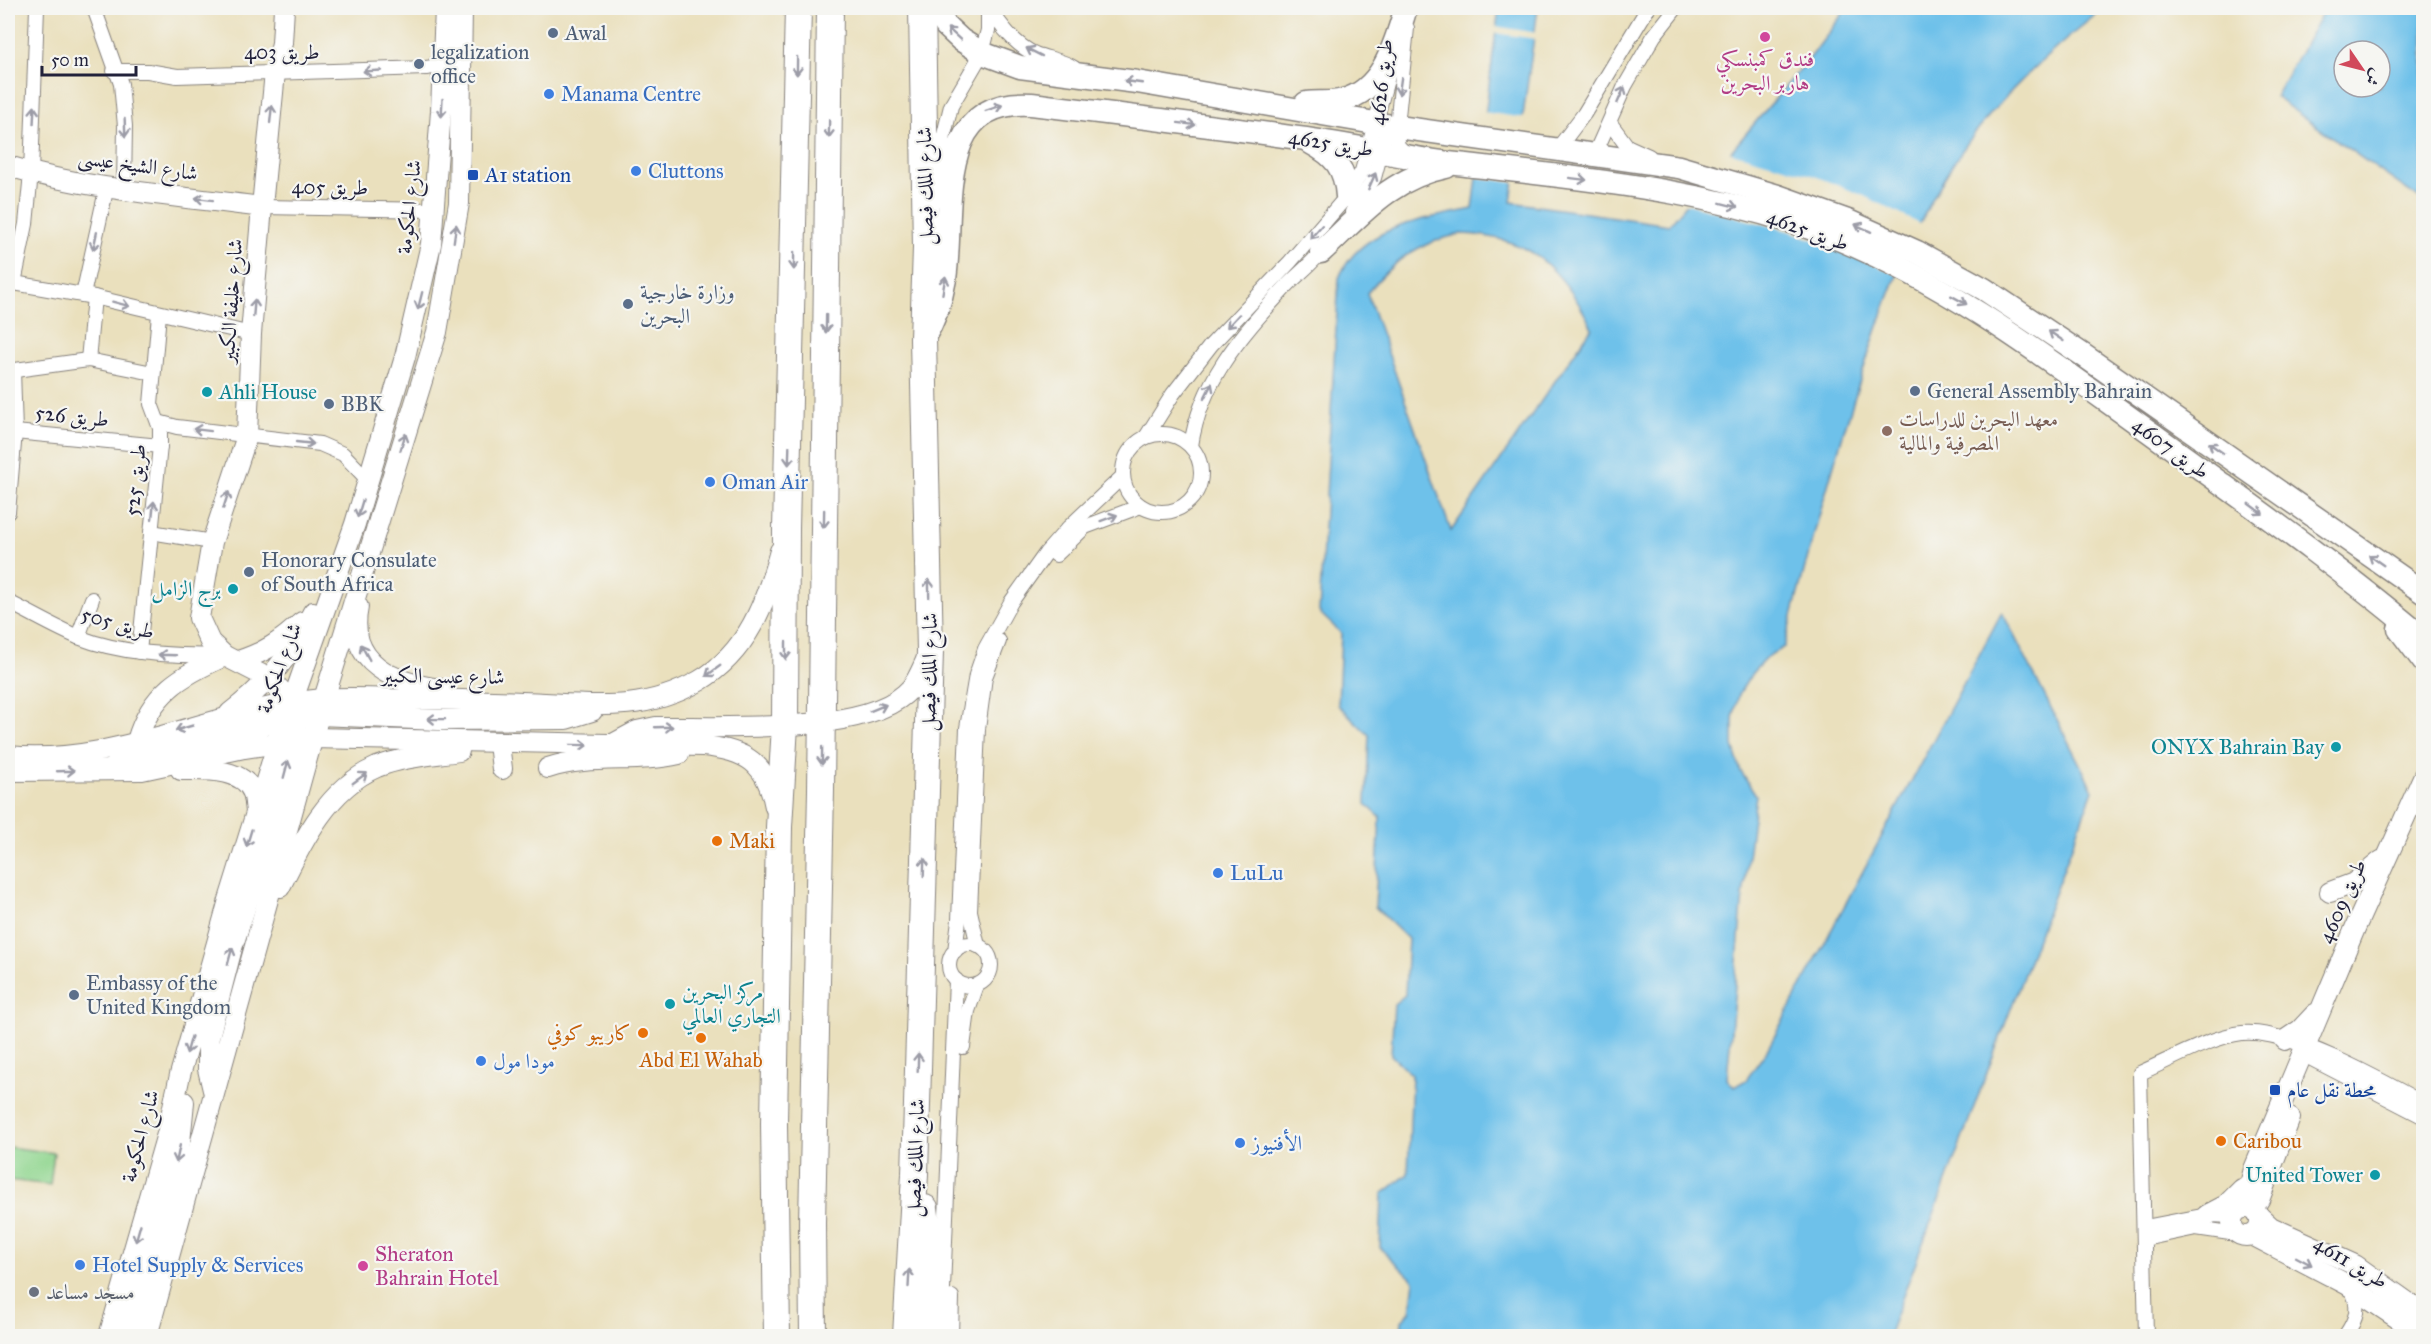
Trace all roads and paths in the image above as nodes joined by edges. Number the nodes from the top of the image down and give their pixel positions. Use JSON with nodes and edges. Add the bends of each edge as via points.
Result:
{"nodes":[{"id":1,"x":37,"y":8,"type":"edge"},
{"id":2,"x":94,"y":8,"type":"edge"},
{"id":3,"x":284,"y":8,"type":"edge"},
{"id":4,"x":445,"y":8,"type":"edge"},
{"id":5,"x":462,"y":8,"type":"edge"},
{"id":6,"x":798,"y":8,"type":"edge"},
{"id":7,"x":830,"y":8,"type":"edge"},
{"id":8,"x":922,"y":8,"type":"edge"},
{"id":9,"x":935,"y":8,"type":"edge"},
{"id":10,"x":989,"y":8,"type":"edge"},
{"id":11,"x":1406,"y":8,"type":"edge"},
{"id":12,"x":1648,"y":8,"type":"edge"},
{"id":13,"x":1676,"y":8,"type":"edge"},
{"id":14,"x":444,"y":53,"type":"junction"},
{"id":15,"x":982,"y":53,"type":"junction"},
{"id":16,"x":114,"y":71,"type":"junction"},
{"id":17,"x":275,"y":72,"type":"junction"},
{"id":18,"x":1086,"y":76,"type":"junction"},
{"id":19,"x":1271,"y":107,"type":"junction"},
{"id":20,"x":1610,"y":123,"type":"junction"},
{"id":21,"x":1388,"y":125,"type":"junction"},
{"id":22,"x":1302,"y":138,"type":"junction"},
{"id":23,"x":1562,"y":143,"type":"junction"},
{"id":24,"x":1531,"y":146,"type":"junction"},
{"id":25,"x":1597,"y":149,"type":"junction"},
{"id":26,"x":1376,"y":150,"type":"junction"},
{"id":27,"x":1409,"y":156,"type":"junction"},
{"id":28,"x":1651,"y":157,"type":"junction"},
{"id":29,"x":1467,"y":164,"type":"junction"},
{"id":30,"x":8,"y":166,"type":"edge"},
{"id":31,"x":31,"y":173,"type":"junction"},
{"id":32,"x":1704,"y":173,"type":"junction"},
{"id":33,"x":116,"y":188,"type":"junction"},
{"id":34,"x":1347,"y":196,"type":"junction"},
{"id":35,"x":262,"y":207,"type":"junction"},
{"id":36,"x":434,"y":210,"type":"junction"},
{"id":37,"x":926,"y":248,"type":"junction"},
{"id":38,"x":1321,"y":252,"type":"junction"},
{"id":39,"x":1912,"y":262,"type":"junction"},
{"id":40,"x":11,"y":284,"type":"edge"},
{"id":41,"x":88,"y":296,"type":"junction"},
{"id":42,"x":159,"y":314,"type":"junction"},
{"id":43,"x":251,"y":334,"type":"junction"},
{"id":44,"x":923,"y":339,"type":"junction"},
{"id":45,"x":88,"y":360,"type":"junction"},
{"id":46,"x":10,"y":370,"type":"edge"},
{"id":47,"x":153,"y":373,"type":"junction"},
{"id":48,"x":158,"y":422,"type":"junction"},
{"id":49,"x":15,"y":432,"type":"junction"},
{"id":50,"x":247,"y":436,"type":"junction"},
{"id":51,"x":1146,"y":437,"type":"junction"},
{"id":52,"x":160,"y":446,"type":"junction"},
{"id":53,"x":1191,"y":446,"type":"junction"},
{"id":54,"x":1123,"y":476,"type":"junction"},
{"id":55,"x":369,"y":481,"type":"junction"},
{"id":56,"x":1141,"y":506,"type":"junction"},
{"id":57,"x":8,"y":512,"type":"edge"},
{"id":58,"x":786,"y":529,"type":"junction"},
{"id":59,"x":375,"y":530,"type":"junction"},
{"id":60,"x":151,"y":532,"type":"junction"},
{"id":61,"x":212,"y":542,"type":"junction"},
{"id":62,"x":335,"y":584,"type":"junction"},
{"id":63,"x":2424,"y":593,"type":"edge"},
{"id":64,"x":93,"y":599,"type":"dead end"},
{"id":65,"x":2377,"y":599,"type":"junction"},
{"id":66,"x":8,"y":602,"type":"edge"},
{"id":67,"x":313,"y":612,"type":"junction"},
{"id":68,"x":78,"y":637,"type":"junction"},
{"id":69,"x":2424,"y":639,"type":"edge"},
{"id":70,"x":930,"y":651,"type":"junction"},
{"id":71,"x":139,"y":652,"type":"junction"},
{"id":72,"x":232,"y":658,"type":"junction"},
{"id":73,"x":2424,"y":662,"type":"edge"},
{"id":74,"x":270,"y":679,"type":"junction"},
{"id":75,"x":472,"y":700,"type":"junction"},
{"id":76,"x":321,"y":707,"type":"junction"},
{"id":77,"x":494,"y":710,"type":"junction"},
{"id":78,"x":519,"y":710,"type":"junction"},
{"id":79,"x":227,"y":716,"type":"junction"},
{"id":80,"x":822,"y":723,"type":"junction"},
{"id":81,"x":785,"y":725,"type":"junction"},
{"id":82,"x":293,"y":726,"type":"junction"},
{"id":83,"x":137,"y":741,"type":"junction"},
{"id":84,"x":493,"y":743,"type":"junction"},
{"id":85,"x":520,"y":744,"type":"junction"},
{"id":86,"x":610,"y":746,"type":"junction"},
{"id":87,"x":703,"y":746,"type":"junction"},
{"id":88,"x":8,"y":756,"type":"edge"},
{"id":89,"x":548,"y":768,"type":"dead end"},
{"id":90,"x":502,"y":769,"type":"dead end"},
{"id":91,"x":108,"y":770,"type":"junction"},
{"id":92,"x":142,"y":770,"type":"junction"},
{"id":93,"x":11,"y":773,"type":"edge"},
{"id":94,"x":2424,"y":775,"type":"edge"},
{"id":95,"x":2424,"y":804,"type":"edge"},
{"id":96,"x":256,"y":813,"type":"junction"},
{"id":97,"x":780,"y":827,"type":"junction"},
{"id":98,"x":2389,"y":852,"type":"junction"},
{"id":99,"x":2330,"y":892,"type":"dead end"},
{"id":100,"x":259,"y":930,"type":"junction"},
{"id":101,"x":978,"y":946,"type":"junction"},
{"id":102,"x":955,"y":951,"type":"junction"},
{"id":103,"x":956,"y":980,"type":"junction"},
{"id":104,"x":977,"y":984,"type":"junction"},
{"id":105,"x":2323,"y":1005,"type":"junction"},
{"id":106,"x":2285,"y":1040,"type":"junction"},
{"id":107,"x":2309,"y":1053,"type":"junction"},
{"id":108,"x":180,"y":1075,"type":"junction"},
{"id":109,"x":2140,"y":1077,"type":"junction"},
{"id":110,"x":214,"y":1095,"type":"junction"},
{"id":111,"x":2424,"y":1104,"type":"edge"},
{"id":112,"x":2422,"y":1123,"type":"edge"},
{"id":113,"x":774,"y":1124,"type":"junction"},
{"id":114,"x":2254,"y":1168,"type":"junction"},
{"id":115,"x":915,"y":1174,"type":"junction"},
{"id":116,"x":2207,"y":1215,"type":"junction"},
{"id":117,"x":2248,"y":1217,"type":"junction"},
{"id":118,"x":2144,"y":1233,"type":"junction"},
{"id":119,"x":2350,"y":1287,"type":"junction"},
{"id":120,"x":156,"y":1307,"type":"junction"},
{"id":121,"x":2424,"y":1314,"type":"edge"},
{"id":122,"x":108,"y":1332,"type":"edge"},
{"id":123,"x":128,"y":1336,"type":"edge"},
{"id":124,"x":147,"y":1336,"type":"edge"},
{"id":125,"x":153,"y":1336,"type":"edge"},
{"id":126,"x":763,"y":1336,"type":"edge"},
{"id":127,"x":777,"y":1336,"type":"edge"},
{"id":128,"x":813,"y":1336,"type":"edge"},
{"id":129,"x":906,"y":1336,"type":"edge"},
{"id":130,"x":928,"y":1336,"type":"edge"},
{"id":131,"x":941,"y":1336,"type":"edge"},
{"id":132,"x":951,"y":1336,"type":"edge"},
{"id":133,"x":2146,"y":1336,"type":"edge"},
{"id":134,"x":2345,"y":1336,"type":"edge"},
{"id":135,"x":2424,"y":1336,"type":"edge"}],
"edges":[{"from":31,"to":1,"type":"street","one_way":true},
{"from":2,"to":16,"type":"street"},
{"from":3,"to":17,"type":"main road","name":"شارع خليفة الكبير"},
{"from":4,"to":14,"type":"main road","name":"شارع الحكومة"},
{"from":59,"to":5,"type":"main road","one_way":true,"via":[[428,362],[453,244],[459,203]]},
{"from":6,"to":58,"type":"highway","one_way":true},
{"from":7,"to":80,"type":"highway","one_way":true},
{"from":8,"to":37,"type":"highway","name":"شارع الملك فيصل"},
{"from":15,"to":9,"type":"main road","name":"طريق 4625","one_way":true,"via":[[945,26]]},
{"from":10,"to":15,"type":"street"},
{"from":18,"to":10,"type":"street","one_way":true,"via":[[1070,65],[1021,45]]},
{"from":11,"to":19,"type":"main road","via":[[1382,70],[1361,92],[1334,102]]},
{"from":11,"to":21,"type":"street","name":"طريق 4626"},
{"from":11,"to":21,"type":"street","name":"طريق 4626","one_way":true,"via":[[1407,38],[1398,101]]},
{"from":12,"to":23,"type":"street"},
{"from":20,"to":13,"type":"street","one_way":true,"via":[[1648,45]]},
{"from":14,"to":17,"type":"street","name":"طريق 403","one_way":true,"via":[[434,67],[426,68]]},
{"from":14,"to":36,"type":"main road","name":"شارع الحكومة","one_way":true},
{"from":15,"to":18,"type":"main road","name":"طريق 4625","via":[[1020,67]]},
{"from":15,"to":37,"type":"street","via":[[951,106]]},
{"from":16,"to":17,"type":"street","name":"طريق 403","via":[[141,70],[177,76]]},
{"from":16,"to":33,"type":"street","one_way":true,"via":[[121,84],[125,126]]},
{"from":35,"to":17,"type":"main road","name":"شارع خليفة الكبير","one_way":true},
{"from":19,"to":18,"type":"main road","name":"طريق 4625","one_way":true},
{"from":19,"to":21,"type":"main road","name":"طريق 4625"},
{"from":20,"to":25,"type":"street"},
{"from":20,"to":28,"type":"street","via":[[1627,146]]},
{"from":21,"to":24,"type":"main road","name":"طريق 4625"},
{"from":21,"to":26,"type":"street","name":"طريق 4626"},
{"from":21,"to":27,"type":"street","name":"طريق 4626","via":[[1398,146]]},
{"from":22,"to":26,"type":"main road","name":"طريق 4625"},
{"from":22,"to":34,"type":"main road","via":[[1335,158],[1344,173]]},
{"from":44,"to":22,"type":"main road","name":"طريق 4625","one_way":true,"via":[[934,321],[945,278],[960,142],[969,125],[986,110],[1031,104]]},
{"from":23,"to":24,"type":"street"},
{"from":23,"to":25,"type":"street"},
{"from":24,"to":32,"type":"main road","name":"طريق 4625"},
{"from":25,"to":28,"type":"street"},
{"from":26,"to":27,"type":"main road","name":"طريق 4625"},
{"from":26,"to":34,"type":"street"},
{"from":38,"to":26,"type":"street","one_way":true,"via":[[1368,189]]},
{"from":27,"to":29,"type":"main road","name":"طريق 4625"},
{"from":28,"to":32,"type":"street","via":[[1687,163]]},
{"from":29,"to":38,"type":"main road","via":[[1418,174],[1390,188]]},
{"from":29,"to":39,"type":"main road","name":"طريق 4625","one_way":true,"via":[[1673,191],[1771,216]]},
{"from":30,"to":31,"type":"main road","name":"شارع الشيخ عيسى"},
{"from":31,"to":33,"type":"main road","name":"شارع الشيخ عيسى"},
{"from":31,"to":40,"type":"street","via":[[26,224]]},
{"from":39,"to":32,"type":"main road","name":"طريق 4625","one_way":true,"via":[[1848,221]]},
{"from":35,"to":33,"type":"main road","name":"شارع الشيخ عيسى","one_way":true},
{"from":33,"to":41,"type":"street","one_way":true},
{"from":34,"to":51,"type":"street","one_way":true,"via":[[1211,345]]},
{"from":35,"to":36,"type":"street","name":"طريق 405"},
{"from":43,"to":35,"type":"main road","name":"شارع خليفة الكبير","one_way":true},
{"from":36,"to":55,"type":"main road","name":"شارع الحكومة","one_way":true,"via":[[423,286]]},
{"from":37,"to":44,"type":"highway","name":"شارع الملك فيصل"},
{"from":53,"to":38,"type":"street","one_way":true,"via":[[1195,417],[1223,359]]},
{"from":63,"to":39,"type":"main road","name":"طريق 4607","one_way":true,"via":[[1984,289]]},
{"from":39,"to":65,"type":"main road","name":"طريق 4607","one_way":true},
{"from":40,"to":41,"type":"street"},
{"from":41,"to":42,"type":"street","one_way":true},
{"from":41,"to":45,"type":"street"},
{"from":42,"to":43,"type":"street"},
{"from":42,"to":47,"type":"street","name":"طريق 525"},
{"from":43,"to":50,"type":"main road","name":"شارع خليفة الكبير"},
{"from":70,"to":44,"type":"highway","name":"شارع الملك فيصل","one_way":true},
{"from":45,"to":46,"type":"street"},
{"from":45,"to":47,"type":"street"},
{"from":46,"to":49,"type":"street"},
{"from":47,"to":48,"type":"street","name":"طريق 525","via":[[151,404]]},
{"from":50,"to":48,"type":"street","one_way":true},
{"from":48,"to":52,"type":"street","name":"طريق 525"},
{"from":49,"to":52,"type":"street","name":"طريق 526"},
{"from":49,"to":57,"type":"street"},
{"from":50,"to":55,"type":"street","one_way":true,"via":[[332,448]]},
{"from":61,"to":50,"type":"main road","name":"شارع خليفة الكبير","one_way":true},
{"from":51,"to":53,"type":"street","via":[[1175,436]]},
{"from":51,"to":54,"type":"street","via":[[1131,449]]},
{"from":60,"to":52,"type":"street","name":"طريق 525","one_way":true},
{"from":53,"to":56,"type":"street","via":[[1201,472],[1192,499],[1167,512]]},
{"from":54,"to":56,"type":"street","via":[[1128,494]]},
{"from":54,"to":102,"type":"street","via":[[1046,553],[1006,609],[985,649],[967,728]]},
{"from":55,"to":62,"type":"main road","name":"شارع الحكومة","one_way":true},
{"from":101,"to":56,"type":"street","one_way":true,"via":[[970,911],[978,729],[993,653],[1017,608],[1065,545],[1085,527]]},
{"from":58,"to":78,"type":"main road","name":"شارع عيسى الكبير","one_way":true,"via":[[760,612],[737,650],[705,676],[653,700],[605,707]]},
{"from":58,"to":81,"type":"highway","one_way":true},
{"from":75,"to":59,"type":"main road","one_way":true,"via":[[443,689],[397,680],[376,667],[364,652],[356,619]]},
{"from":59,"to":76,"type":"main road"},
{"from":60,"to":61,"type":"street"},
{"from":60,"to":71,"type":"street","name":"طريق 525"},
{"from":61,"to":72,"type":"main road","name":"شارع خليفة الكبير","via":[[199,618],[210,642]]},
{"from":62,"to":67,"type":"main road"},
{"from":62,"to":82,"type":"main road","name":"شارع الحكومة"},
{"from":64,"to":68,"type":"street"},
{"from":65,"to":69,"type":"main road","name":"طريق 4607"},
{"from":65,"to":73,"type":"main road"},
{"from":66,"to":68,"type":"street","name":"طريق 505"},
{"from":67,"to":72,"type":"main road","via":[[279,643],[260,654]]},
{"from":67,"to":74,"type":"main road","via":[[299,641]]},
{"from":68,"to":71,"type":"street","name":"طريق 505"},
{"from":80,"to":70,"type":"main road","one_way":true,"via":[[861,715],[904,696]]},
{"from":115,"to":70,"type":"highway","name":"شارع الملك فيصل","one_way":true},
{"from":72,"to":71,"type":"street","name":"طريق 505","one_way":true},
{"from":72,"to":74,"type":"main road"},
{"from":72,"to":83,"type":"main road","via":[[191,678]]},
{"from":74,"to":79,"type":"main road"},
{"from":74,"to":82,"type":"main road"},
{"from":75,"to":76,"type":"main road","name":"شارع عيسى الكبير"},
{"from":75,"to":77,"type":"main road","name":"شارع عيسى الكبير"},
{"from":77,"to":76,"type":"main road","one_way":true},
{"from":76,"to":82,"type":"main road"},
{"from":77,"to":78,"type":"main road","name":"شارع عيسى الكبير"},
{"from":77,"to":84,"type":"main road"},
{"from":78,"to":85,"type":"main road"},
{"from":79,"to":82,"type":"main road"},
{"from":79,"to":83,"type":"main road","one_way":true},
{"from":80,"to":81,"type":"main road"},
{"from":80,"to":128,"type":"highway","one_way":true},
{"from":86,"to":81,"type":"main road","one_way":true,"via":[[636,730],[656,727]]},
{"from":81,"to":97,"type":"highway"},
{"from":82,"to":84,"type":"main road"},
{"from":82,"to":91,"type":"main road","via":[[143,755]]},
{"from":82,"to":92,"type":"main road"},
{"from":82,"to":96,"type":"main road","name":"شارع الحكومة"},
{"from":82,"to":100,"type":"main road","name":"شارع الحكومة"},
{"from":110,"to":82,"type":"main road","one_way":true,"via":[[207,1041]]},
{"from":83,"to":88,"type":"main road","via":[[99,751]]},
{"from":84,"to":85,"type":"main road"},
{"from":84,"to":90,"type":"main road"},
{"from":100,"to":84,"type":"main road","one_way":true,"via":[[304,838],[352,784],[377,767]]},
{"from":85,"to":86,"type":"main road","one_way":true},
{"from":86,"to":87,"type":"main road"},
{"from":87,"to":89,"type":"main road","via":[[651,760],[574,762]]},
{"from":87,"to":97,"type":"main road","via":[[737,753],[755,762],[772,787]]},
{"from":91,"to":92,"type":"main road"},
{"from":93,"to":91,"type":"main road","one_way":true},
{"from":92,"to":96,"type":"main road","via":[[216,770],[239,777],[253,791]]},
{"from":94,"to":98,"type":"main road","name":"طريق 4609"},
{"from":95,"to":107,"type":"main road","name":"طريق 4609"},
{"from":96,"to":108,"type":"main road","name":"شارع الحكومة","one_way":true},
{"from":97,"to":113,"type":"highway"},
{"from":98,"to":99,"type":"main road","via":[[2364,877]]},
{"from":98,"to":105,"type":"main road","name":"طريق 4609"},
{"from":100,"to":110,"type":"main road","name":"شارع الحكومة"},
{"from":101,"to":102,"type":"street","via":[[966,945]]},
{"from":101,"to":104,"type":"street","via":[[988,954],[991,966],[987,977]]},
{"from":102,"to":103,"type":"street","via":[[950,969]]},
{"from":103,"to":104,"type":"street","via":[[966,985]]},
{"from":103,"to":131,"type":"street"},
{"from":104,"to":132,"type":"street","via":[[963,1039]]},
{"from":105,"to":106,"type":"main road"},
{"from":105,"to":107,"type":"main road","name":"طريق 4609"},
{"from":106,"to":107,"type":"street"},
{"from":106,"to":109,"type":"street","via":[[2252,1033],[2230,1035]]},
{"from":107,"to":109,"type":"street","via":[[2272,1044],[2240,1042]]},
{"from":107,"to":111,"type":"street"},
{"from":107,"to":112,"type":"street"},
{"from":107,"to":114,"type":"main road","name":"طريق 4609"},
{"from":107,"to":117,"type":"main road","name":"طريق 4609"},
{"from":108,"to":122,"type":"main road","name":"شارع الحكومة","one_way":true,"via":[[167,1134]]},
{"from":108,"to":123,"type":"main road","one_way":true,"via":[[185,1112],[179,1153]]},
{"from":109,"to":118,"type":"street"},
{"from":110,"to":120,"type":"main road","name":"شارع الحكومة"},
{"from":113,"to":126,"type":"highway","via":[[763,1206]]},
{"from":113,"to":127,"type":"highway"},
{"from":114,"to":116,"type":"main road","via":[[2235,1197]]},
{"from":114,"to":117,"type":"main road","name":"طريق 4609"},
{"from":129,"to":115,"type":"highway","name":"شارع الملك فيصل","one_way":true},
{"from":115,"to":130,"type":"highway","via":[[928,1229]]},
{"from":116,"to":117,"type":"street","name":"طريق 4611"},
{"from":116,"to":118,"type":"street","name":"طريق 4611"},
{"from":117,"to":118,"type":"street"},
{"from":117,"to":119,"type":"main road","name":"طريق 4611","one_way":true},
{"from":117,"to":121,"type":"main road","name":"طريق 4611","via":[[2277,1218],[2355,1265]]},
{"from":118,"to":133,"type":"street"},
{"from":119,"to":134,"type":"street","via":[[2358,1308]]},
{"from":119,"to":135,"type":"main road","name":"طريق 4611"},
{"from":120,"to":124,"type":"main road","name":"شارع الحكومة"},
{"from":120,"to":125,"type":"main road"}]}
